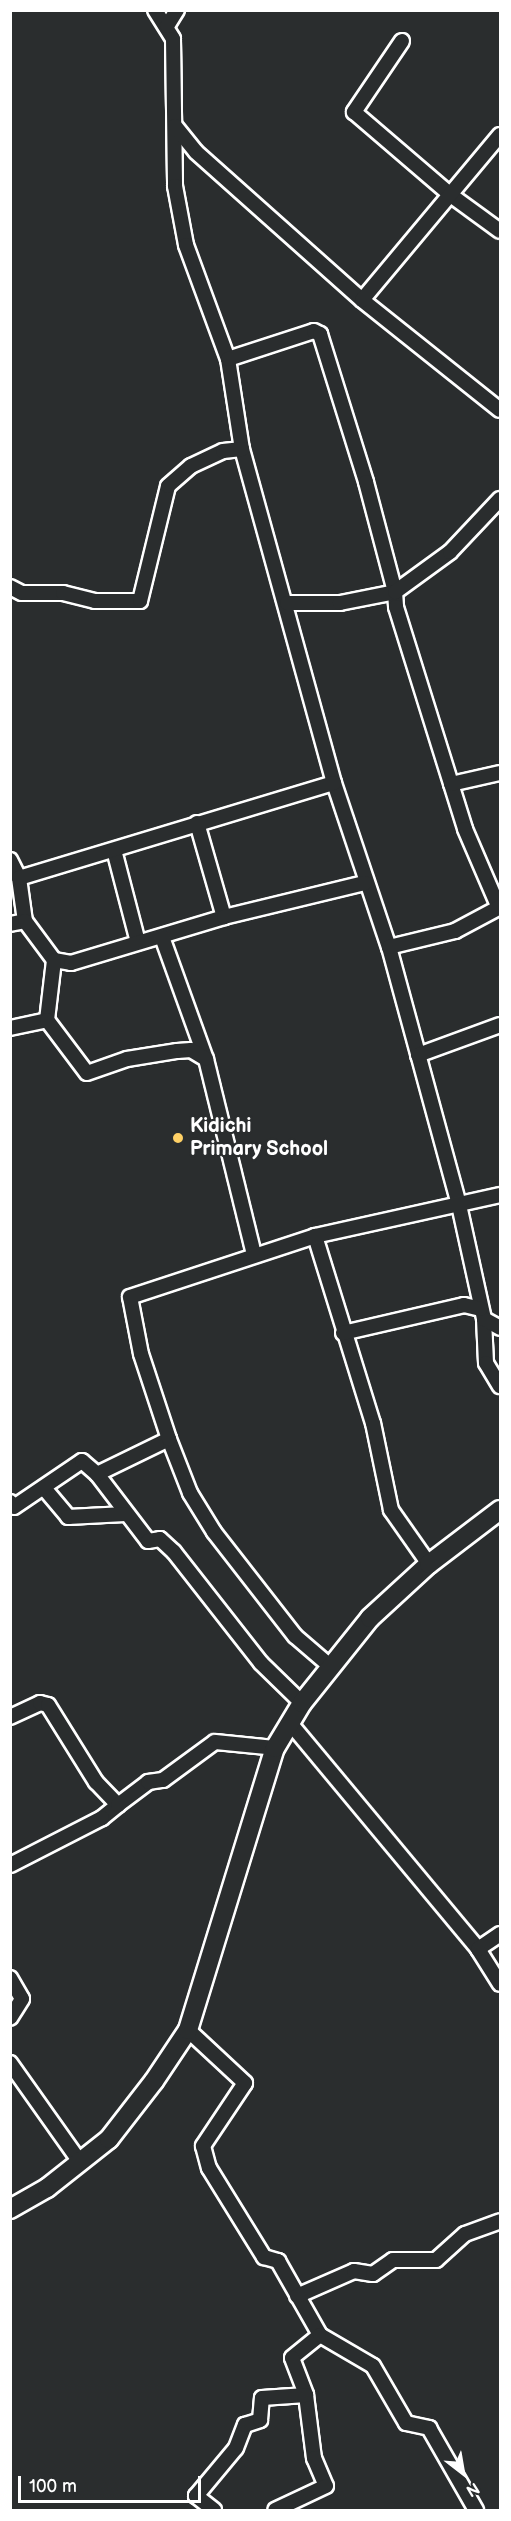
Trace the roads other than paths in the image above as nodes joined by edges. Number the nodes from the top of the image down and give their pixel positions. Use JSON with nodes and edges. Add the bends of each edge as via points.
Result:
{"nodes":[{"id":1,"x":155,"y":10,"type":"edge"},
{"id":2,"x":177,"y":10,"type":"edge"},
{"id":3,"x":167,"y":26,"type":"junction"},
{"id":4,"x":402,"y":41,"type":"dead end"},
{"id":5,"x":175,"y":126,"type":"junction"},
{"id":6,"x":501,"y":135,"type":"edge"},
{"id":7,"x":452,"y":196,"type":"junction"},
{"id":8,"x":501,"y":231,"type":"edge"},
{"id":9,"x":362,"y":300,"type":"junction"},
{"id":10,"x":228,"y":358,"type":"junction"},
{"id":11,"x":501,"y":410,"type":"edge"},
{"id":12,"x":242,"y":449,"type":"junction"},
{"id":13,"x":501,"y":499,"type":"edge"},
{"id":14,"x":10,"y":587,"type":"edge"},
{"id":15,"x":395,"y":592,"type":"junction"},
{"id":16,"x":287,"y":603,"type":"junction"},
{"id":17,"x":501,"y":772,"type":"edge"},
{"id":18,"x":334,"y":783,"type":"junction"},
{"id":19,"x":451,"y":784,"type":"junction"},
{"id":20,"x":196,"y":823,"type":"junction"},
{"id":21,"x":114,"y":850,"type":"junction"},
{"id":22,"x":10,"y":860,"type":"edge"},
{"id":23,"x":19,"y":878,"type":"junction"},
{"id":24,"x":364,"y":882,"type":"junction"},
{"id":25,"x":500,"y":908,"type":"edge"},
{"id":26,"x":224,"y":917,"type":"junction"},
{"id":27,"x":25,"y":921,"type":"junction"},
{"id":28,"x":10,"y":924,"type":"edge"},
{"id":29,"x":162,"y":937,"type":"junction"},
{"id":30,"x":138,"y":942,"type":"junction"},
{"id":31,"x":389,"y":947,"type":"junction"},
{"id":32,"x":54,"y":960,"type":"junction"},
{"id":33,"x":48,"y":1020,"type":"junction"},
{"id":34,"x":501,"y":1026,"type":"edge"},
{"id":35,"x":10,"y":1028,"type":"edge"},
{"id":36,"x":418,"y":1055,"type":"junction"},
{"id":37,"x":206,"y":1059,"type":"junction"},
{"id":38,"x":501,"y":1195,"type":"edge"},
{"id":39,"x":459,"y":1205,"type":"junction"},
{"id":40,"x":315,"y":1236,"type":"junction"},
{"id":41,"x":254,"y":1254,"type":"junction"},
{"id":42,"x":483,"y":1314,"type":"junction"},
{"id":43,"x":501,"y":1328,"type":"edge"},
{"id":44,"x":343,"y":1333,"type":"junction"},
{"id":45,"x":501,"y":1386,"type":"edge"},
{"id":46,"x":170,"y":1439,"type":"junction"},
{"id":47,"x":97,"y":1474,"type":"junction"},
{"id":48,"x":44,"y":1488,"type":"junction"},
{"id":49,"x":12,"y":1506,"type":"edge"},
{"id":50,"x":125,"y":1514,"type":"junction"},
{"id":51,"x":499,"y":1515,"type":"edge"},
{"id":52,"x":429,"y":1564,"type":"junction"},
{"id":53,"x":331,"y":1668,"type":"junction"},
{"id":54,"x":302,"y":1703,"type":"junction"},
{"id":55,"x":10,"y":1717,"type":"edge"},
{"id":56,"x":290,"y":1723,"type":"junction"},
{"id":57,"x":275,"y":1748,"type":"junction"},
{"id":58,"x":118,"y":1805,"type":"junction"},
{"id":59,"x":10,"y":1865,"type":"edge"},
{"id":60,"x":501,"y":1934,"type":"edge"},
{"id":61,"x":478,"y":1948,"type":"junction"},
{"id":62,"x":10,"y":1978,"type":"edge"},
{"id":63,"x":501,"y":1984,"type":"edge"},
{"id":64,"x":10,"y":2018,"type":"edge"},
{"id":65,"x":188,"y":2030,"type":"junction"},
{"id":66,"x":10,"y":2063,"type":"edge"},
{"id":67,"x":80,"y":2162,"type":"junction"},
{"id":68,"x":10,"y":2209,"type":"edge"},
{"id":69,"x":501,"y":2221,"type":"edge"},
{"id":70,"x":297,"y":2296,"type":"junction"},
{"id":71,"x":320,"y":2335,"type":"junction"},
{"id":72,"x":306,"y":2395,"type":"junction"},
{"id":73,"x":473,"y":2510,"type":"edge"},
{"id":74,"x":214,"y":2511,"type":"edge"},
{"id":75,"x":275,"y":2511,"type":"edge"}],
"edges":[{"from":1,"to":3,"type":"street"},
{"from":2,"to":3,"type":"street"},
{"from":3,"to":5,"type":"street","via":[[173,39]]},
{"from":4,"to":7,"type":"street","via":[[354,112]]},
{"from":5,"to":9,"type":"street","via":[[196,152]]},
{"from":5,"to":10,"type":"street","via":[[175,186],[186,245]]},
{"from":6,"to":7,"type":"street"},
{"from":7,"to":8,"type":"street"},
{"from":7,"to":9,"type":"street"},
{"from":9,"to":11,"type":"street"},
{"from":10,"to":12,"type":"street"},
{"from":10,"to":15,"type":"street","via":[[314,331],[320,334]]},
{"from":12,"to":14,"type":"street","via":[[223,451],[191,466],[168,486],[140,601],[95,601],[63,593],[22,593]]},
{"from":12,"to":16,"type":"street"},
{"from":13,"to":15,"type":"street","via":[[450,552]]},
{"from":15,"to":16,"type":"street","via":[[340,603]]},
{"from":15,"to":19,"type":"street"},
{"from":16,"to":18,"type":"street"},
{"from":17,"to":19,"type":"street"},
{"from":18,"to":20,"type":"street"},
{"from":18,"to":24,"type":"street"},
{"from":19,"to":25,"type":"street","via":[[475,858]]},
{"from":20,"to":21,"type":"street"},
{"from":20,"to":26,"type":"street"},
{"from":21,"to":23,"type":"street"},
{"from":21,"to":30,"type":"street"},
{"from":22,"to":23,"type":"street"},
{"from":23,"to":27,"type":"street"},
{"from":24,"to":26,"type":"street"},
{"from":24,"to":31,"type":"street"},
{"from":25,"to":31,"type":"street","via":[[455,931]]},
{"from":26,"to":29,"type":"street"},
{"from":27,"to":28,"type":"street"},
{"from":27,"to":32,"type":"street"},
{"from":29,"to":30,"type":"street"},
{"from":29,"to":37,"type":"street"},
{"from":30,"to":32,"type":"street","via":[[71,963]]},
{"from":31,"to":36,"type":"street"},
{"from":32,"to":33,"type":"street"},
{"from":33,"to":35,"type":"street"},
{"from":33,"to":37,"type":"street","via":[[87,1073],[127,1059],[177,1051],[191,1050]]},
{"from":34,"to":36,"type":"street"},
{"from":36,"to":39,"type":"street"},
{"from":37,"to":41,"type":"street"},
{"from":38,"to":39,"type":"street"},
{"from":39,"to":40,"type":"street"},
{"from":39,"to":42,"type":"street"},
{"from":40,"to":41,"type":"street"},
{"from":40,"to":44,"type":"street"},
{"from":41,"to":46,"type":"street","via":[[130,1297],[141,1354]]},
{"from":42,"to":43,"type":"street"},
{"from":42,"to":44,"type":"street","via":[[464,1305]]},
{"from":42,"to":45,"type":"street","via":[[486,1363]]},
{"from":44,"to":52,"type":"street","via":[[373,1423],[392,1510]]},
{"from":46,"to":47,"type":"street"},
{"from":46,"to":53,"type":"street","via":[[190,1493],[214,1532],[296,1636]]},
{"from":47,"to":48,"type":"street","via":[[82,1461]]},
{"from":47,"to":50,"type":"street"},
{"from":48,"to":49,"type":"street"},
{"from":48,"to":50,"type":"street","via":[[68,1517]]},
{"from":50,"to":54,"type":"street","via":[[148,1541],[160,1539],[174,1552],[261,1663]]},
{"from":51,"to":52,"type":"street"},
{"from":52,"to":53,"type":"street","via":[[370,1618]]},
{"from":53,"to":54,"type":"street"},
{"from":54,"to":56,"type":"street"},
{"from":55,"to":58,"type":"street","via":[[40,1703],[48,1705],[96,1782]]},
{"from":56,"to":57,"type":"street"},
{"from":56,"to":61,"type":"street"},
{"from":57,"to":58,"type":"street","via":[[215,1742],[163,1780],[148,1782]]},
{"from":57,"to":65,"type":"street"},
{"from":58,"to":59,"type":"street","via":[[102,1818]]},
{"from":60,"to":61,"type":"street"},
{"from":61,"to":63,"type":"street"},
{"from":62,"to":64,"type":"street","via":[[22,1999]]},
{"from":65,"to":67,"type":"street","via":[[109,2139]]},
{"from":65,"to":70,"type":"street","via":[[245,2083],[203,2146],[208,2169],[264,2257],[278,2260]]},
{"from":66,"to":67,"type":"street"},
{"from":67,"to":68,"type":"street"},
{"from":69,"to":70,"type":"street","via":[[465,2234],[436,2260],[393,2260],[373,2274],[354,2271]]},
{"from":70,"to":71,"type":"street"},
{"from":71,"to":72,"type":"street","via":[[292,2358]]},
{"from":71,"to":73,"type":"street","via":[[373,2366],[406,2423],[429,2428]]},
{"from":72,"to":74,"type":"street","via":[[262,2398],[260,2420],[245,2425],[236,2448],[196,2496]]},
{"from":72,"to":75,"type":"street","via":[[314,2458],[326,2486]]}]}
